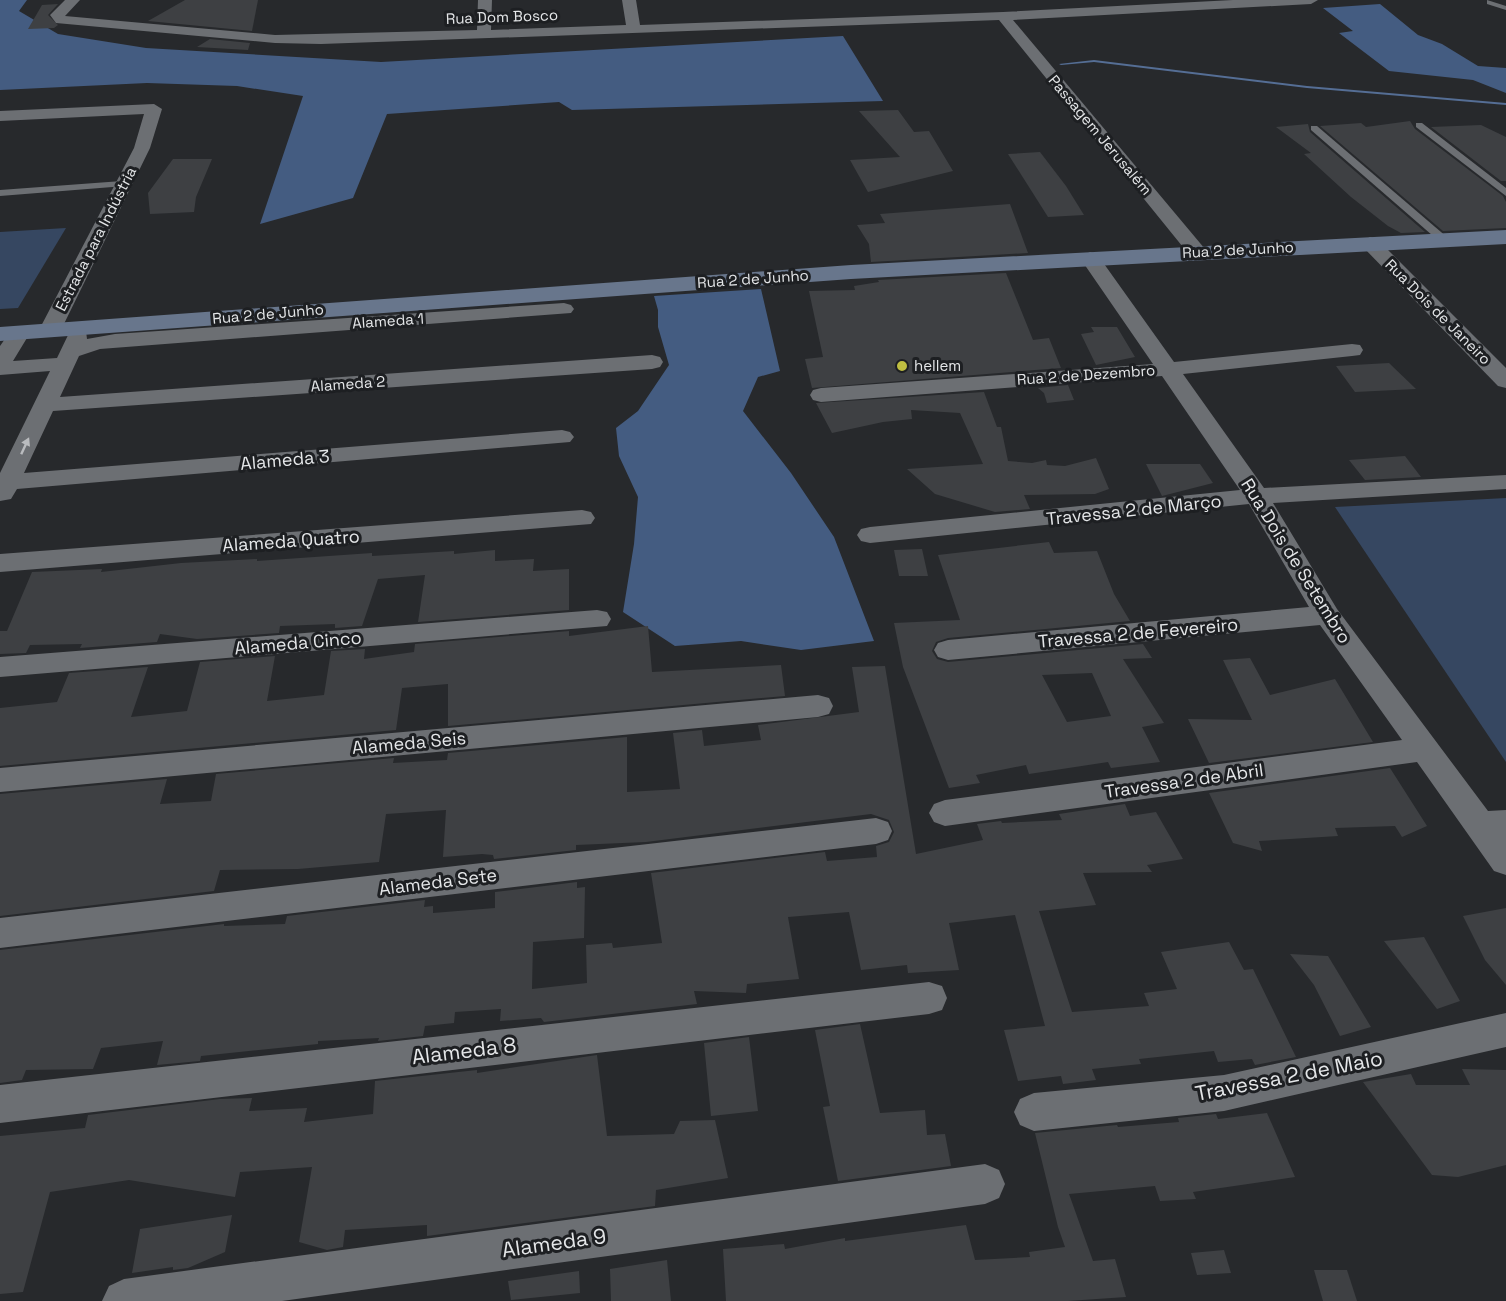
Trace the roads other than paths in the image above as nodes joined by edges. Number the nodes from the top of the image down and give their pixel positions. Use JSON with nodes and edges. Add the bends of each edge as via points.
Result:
{"nodes":[{"id":1,"x":74,"y":0,"type":"edge"},
{"id":2,"x":485,"y":0,"type":"edge"},
{"id":3,"x":629,"y":0,"type":"edge"},
{"id":4,"x":1311,"y":0,"type":"edge"},
{"id":5,"x":1490,"y":2,"type":"dead end"},
{"id":6,"x":1506,"y":8,"type":"edge"},
{"id":7,"x":1002,"y":16,"type":"junction"},
{"id":8,"x":634,"y":28,"type":"junction"},
{"id":9,"x":484,"y":34,"type":"junction"},
{"id":10,"x":0,"y":116,"type":"edge"},
{"id":11,"x":1419,"y":125,"type":"dead end"},
{"id":12,"x":1314,"y":128,"type":"dead end"},
{"id":13,"x":122,"y":184,"type":"junction"},
{"id":14,"x":0,"y":193,"type":"edge"},
{"id":15,"x":1506,"y":193,"type":"edge"},
{"id":16,"x":1506,"y":237,"type":"edge"},
{"id":17,"x":1444,"y":240,"type":"junction"},
{"id":18,"x":1370,"y":243,"type":"junction"},
{"id":19,"x":1198,"y":253,"type":"junction"},
{"id":20,"x":1090,"y":258,"type":"junction"},
{"id":21,"x":564,"y":309,"type":"dead end"},
{"id":22,"x":81,"y":329,"type":"junction"},
{"id":23,"x":50,"y":330,"type":"junction"},
{"id":24,"x":9,"y":333,"type":"edge"},
{"id":25,"x":1352,"y":350,"type":"dead end"},
{"id":26,"x":67,"y":358,"type":"junction"},
{"id":27,"x":652,"y":362,"type":"dead end"},
{"id":28,"x":1,"y":363,"type":"edge"},
{"id":29,"x":1168,"y":369,"type":"junction"},
{"id":30,"x":1506,"y":381,"type":"edge"},
{"id":31,"x":821,"y":395,"type":"dead end"},
{"id":32,"x":45,"y":405,"type":"junction"},
{"id":33,"x":562,"y":438,"type":"dead end"},
{"id":34,"x":1506,"y":482,"type":"edge"},
{"id":35,"x":4,"y":490,"type":"edge"},
{"id":36,"x":1257,"y":496,"type":"junction"},
{"id":37,"x":582,"y":518,"type":"dead end"},
{"id":38,"x":870,"y":535,"type":"dead end"},
{"id":39,"x":0,"y":563,"type":"edge"},
{"id":40,"x":1327,"y":615,"type":"junction"},
{"id":41,"x":597,"y":619,"type":"dead end"},
{"id":42,"x":948,"y":650,"type":"dead end"},
{"id":43,"x":0,"y":667,"type":"edge"},
{"id":44,"x":818,"y":706,"type":"dead end"},
{"id":45,"x":1424,"y":749,"type":"junction"},
{"id":46,"x":0,"y":780,"type":"edge"},
{"id":47,"x":945,"y":813,"type":"dead end"},
{"id":48,"x":1492,"y":824,"type":"edge"},
{"id":49,"x":876,"y":831,"type":"dead end"},
{"id":50,"x":1506,"y":861,"type":"edge"},
{"id":51,"x":0,"y":933,"type":"edge"},
{"id":52,"x":929,"y":998,"type":"dead end"},
{"id":53,"x":1506,"y":1030,"type":"edge"},
{"id":54,"x":0,"y":1104,"type":"edge"},
{"id":55,"x":1034,"y":1112,"type":"dead end"},
{"id":56,"x":985,"y":1184,"type":"dead end"},
{"id":57,"x":124,"y":1301,"type":"edge"}],
"edges":[{"from":1,"to":9,"type":"street","name":"Rua Dom Bosco","via":[[57,15],[61,20],[296,40]]},
{"from":2,"to":9,"type":"street"},
{"from":3,"to":8,"type":"street"},
{"from":4,"to":7,"type":"street","name":"Rua Dom Bosco"},
{"from":5,"to":6,"type":"lane"},
{"from":7,"to":8,"type":"street","name":"Rua Dom Bosco"},
{"from":7,"to":19,"type":"street","name":"Passagem Jerusalém"},
{"from":8,"to":9,"type":"street","name":"Rua Dom Bosco"},
{"from":10,"to":13,"type":"street","name":"Estrada para Indústria","via":[[154,109],[142,148]]},
{"from":11,"to":15,"type":"lane"},
{"from":12,"to":17,"type":"lane"},
{"from":13,"to":14,"type":"lane"},
{"from":13,"to":23,"type":"street","name":"Estrada para Indústria"},
{"from":16,"to":17,"type":"street","name":"Rua 2 de Junho"},
{"from":17,"to":18,"type":"street","name":"Rua 2 de Junho"},
{"from":18,"to":19,"type":"street","name":"Rua 2 de Junho"},
{"from":18,"to":30,"type":"street","name":"Rua Dois de Janeiro"},
{"from":19,"to":20,"type":"street","name":"Rua 2 de Junho"},
{"from":20,"to":22,"type":"street","name":"Rua 2 de Junho","via":[[532,294]]},
{"from":20,"to":29,"type":"street","name":"Rua Dois de Setembro"},
{"from":21,"to":26,"type":"street","name":"Alameda 1","via":[[115,340],[96,343]]},
{"from":22,"to":23,"type":"street","name":"Rua 2 de Junho"},
{"from":22,"to":26,"type":"street"},
{"from":23,"to":24,"type":"street","name":"Rua 2 de Junho"},
{"from":24,"to":28,"type":"street"},
{"from":25,"to":29,"type":"street","name":"Rua 2 de Dezembro"},
{"from":26,"to":28,"type":"street","name":"Alameda 1"},
{"from":26,"to":32,"type":"street"},
{"from":27,"to":32,"type":"street","name":"Alameda 2"},
{"from":29,"to":31,"type":"street","name":"Rua 2 de Dezembro"},
{"from":29,"to":36,"type":"street","name":"Rua Dois de Setembro"},
{"from":35,"to":32,"type":"street","one_way":true},
{"from":33,"to":35,"type":"street","name":"Alameda 3"},
{"from":34,"to":36,"type":"street","name":"Travessa 2 de Março"},
{"from":36,"to":38,"type":"street","name":"Travessa 2 de Março"},
{"from":36,"to":40,"type":"street","name":"Rua Dois de Setembro"},
{"from":37,"to":39,"type":"street","name":"Alameda Quatro"},
{"from":40,"to":42,"type":"street","name":"Travessa 2 de Fevereiro"},
{"from":40,"to":45,"type":"street","name":"Rua Dois de Setembro"},
{"from":41,"to":43,"type":"street","name":"Alameda Cinco"},
{"from":44,"to":46,"type":"street","name":"Alameda Seis"},
{"from":45,"to":47,"type":"street","name":"Travessa 2 de Abril"},
{"from":45,"to":48,"type":"street","name":"Rua Dois de Setembro"},
{"from":48,"to":50,"type":"street","name":"Rua Dois de Setembro"},
{"from":49,"to":51,"type":"street","name":"Alameda Sete"},
{"from":52,"to":54,"type":"street","name":"Alameda 8"},
{"from":53,"to":55,"type":"street","name":"Travessa 2 de Maio","via":[[1224,1093]]},
{"from":56,"to":57,"type":"street","name":"Alameda 9"}]}
